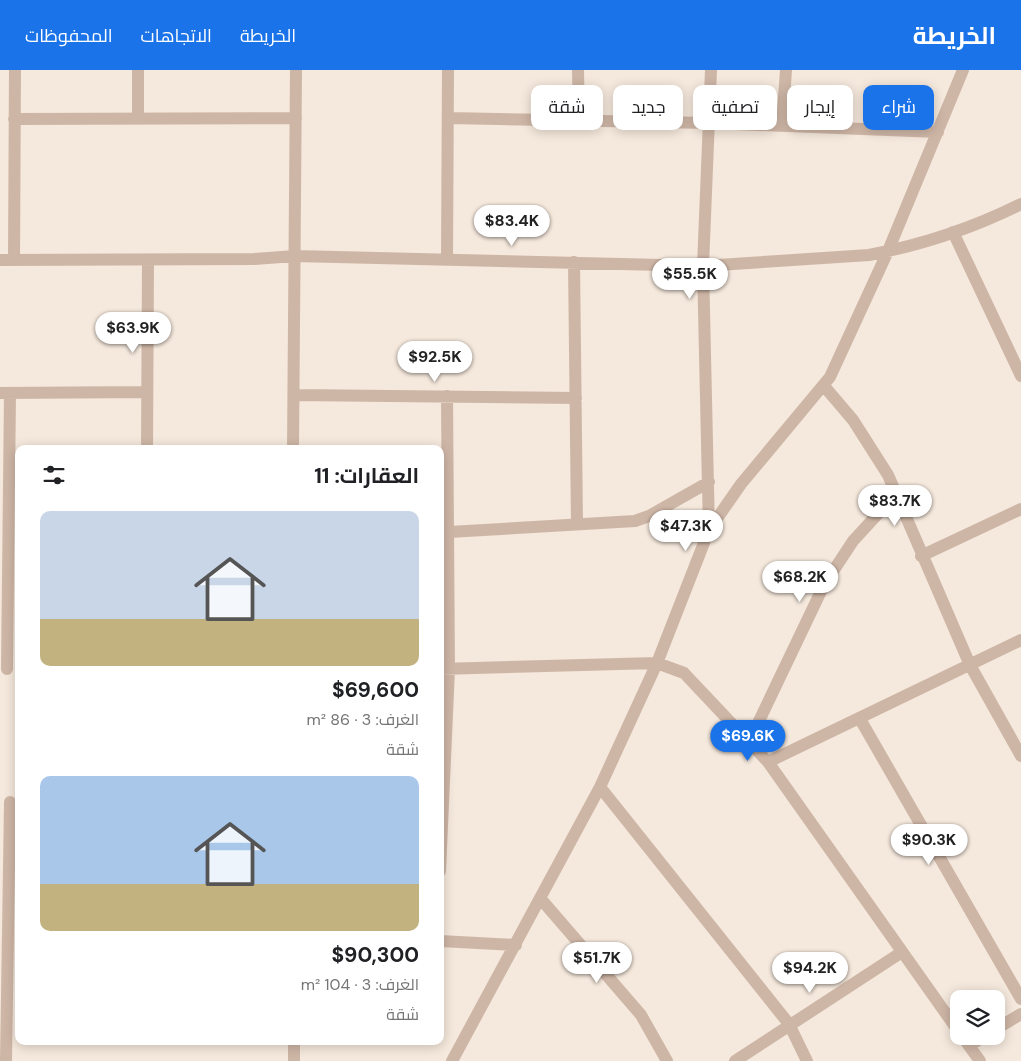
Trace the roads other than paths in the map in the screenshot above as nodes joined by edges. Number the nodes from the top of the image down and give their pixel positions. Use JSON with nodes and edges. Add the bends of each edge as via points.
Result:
{"nodes":[{"id":1,"x":15,"y":70,"type":"edge"},
{"id":2,"x":138,"y":70,"type":"edge"},
{"id":3,"x":296,"y":70,"type":"edge"},
{"id":4,"x":448,"y":70,"type":"edge"},
{"id":5,"x":578,"y":70,"type":"edge"},
{"id":6,"x":711,"y":70,"type":"edge"},
{"id":7,"x":786,"y":70,"type":"edge"},
{"id":8,"x":965,"y":71,"type":"edge"},
{"id":9,"x":578,"y":85,"type":"edge"},
{"id":10,"x":710,"y":85,"type":"edge"},
{"id":11,"x":138,"y":118,"type":"junction"},
{"id":12,"x":296,"y":118,"type":"junction"},
{"id":13,"x":448,"y":118,"type":"junction"},
{"id":14,"x":14,"y":119,"type":"junction"},
{"id":15,"x":531,"y":119,"type":"edge"},
{"id":16,"x":603,"y":121,"type":"edge"},
{"id":17,"x":693,"y":123,"type":"edge"},
{"id":18,"x":777,"y":126,"type":"edge"},
{"id":19,"x":782,"y":126,"type":"junction"},
{"id":20,"x":709,"y":130,"type":"edge"},
{"id":21,"x":938,"y":132,"type":"junction"},
{"id":22,"x":1021,"y":204,"type":"edge"},
{"id":23,"x":953,"y":232,"type":"junction"},
{"id":24,"x":888,"y":251,"type":"junction"},
{"id":25,"x":295,"y":256,"type":"junction"},
{"id":26,"x":0,"y":260,"type":"edge"},
{"id":27,"x":14,"y":260,"type":"junction"},
{"id":28,"x":148,"y":260,"type":"junction"},
{"id":29,"x":447,"y":260,"type":"junction"},
{"id":30,"x":574,"y":262,"type":"junction"},
{"id":31,"x":703,"y":266,"type":"junction"},
{"id":32,"x":1021,"y":376,"type":"edge"},
{"id":33,"x":824,"y":386,"type":"junction"},
{"id":34,"x":147,"y":392,"type":"junction"},
{"id":35,"x":5,"y":393,"type":"edge"},
{"id":36,"x":294,"y":394,"type":"junction"},
{"id":37,"x":447,"y":396,"type":"junction"},
{"id":38,"x":576,"y":398,"type":"junction"},
{"id":39,"x":148,"y":445,"type":"edge"},
{"id":40,"x":293,"y":445,"type":"edge"},
{"id":41,"x":709,"y":482,"type":"junction"},
{"id":42,"x":897,"y":493,"type":"junction"},
{"id":43,"x":1021,"y":509,"type":"edge"},
{"id":44,"x":577,"y":524,"type":"junction"},
{"id":45,"x":14,"y":529,"type":"edge"},
{"id":46,"x":709,"y":530,"type":"junction"},
{"id":47,"x":449,"y":532,"type":"junction"},
{"id":48,"x":921,"y":556,"type":"junction"},
{"id":49,"x":1021,"y":640,"type":"edge"},
{"id":50,"x":657,"y":663,"type":"junction"},
{"id":51,"x":970,"y":665,"type":"junction"},
{"id":52,"x":444,"y":669,"type":"edge"},
{"id":53,"x":9,"y":670,"type":"edge"},
{"id":54,"x":860,"y":718,"type":"junction"},
{"id":55,"x":749,"y":742,"type":"junction"},
{"id":56,"x":1021,"y":756,"type":"edge"},
{"id":57,"x":768,"y":762,"type":"junction"},
{"id":58,"x":600,"y":787,"type":"junction"},
{"id":59,"x":10,"y":802,"type":"edge"},
{"id":60,"x":540,"y":898,"type":"junction"},
{"id":61,"x":14,"y":924,"type":"edge"},
{"id":62,"x":444,"y":942,"type":"edge"},
{"id":63,"x":516,"y":945,"type":"junction"},
{"id":64,"x":902,"y":952,"type":"junction"},
{"id":65,"x":1021,"y":999,"type":"edge"},
{"id":66,"x":1021,"y":1014,"type":"edge"},
{"id":67,"x":950,"y":1019,"type":"edge"},
{"id":68,"x":789,"y":1024,"type":"junction"},
{"id":69,"x":1005,"y":1024,"type":"edge"},
{"id":70,"x":294,"y":1045,"type":"edge"},
{"id":71,"x":968,"y":1045,"type":"edge"},
{"id":72,"x":6,"y":1061,"type":"edge"},
{"id":73,"x":294,"y":1061,"type":"edge"},
{"id":74,"x":452,"y":1061,"type":"edge"},
{"id":75,"x":667,"y":1061,"type":"edge"},
{"id":76,"x":735,"y":1061,"type":"edge"},
{"id":77,"x":807,"y":1061,"type":"edge"},
{"id":78,"x":980,"y":1061,"type":"edge"}],
"edges":[{"from":1,"to":14,"type":"street"},
{"from":2,"to":11,"type":"street"},
{"from":3,"to":12,"type":"street"},
{"from":4,"to":13,"type":"street"},
{"from":5,"to":9,"type":"street"},
{"from":6,"to":10,"type":"street"},
{"from":7,"to":19,"type":"street"},
{"from":8,"to":21,"type":"street"},
{"from":11,"to":12,"type":"street"},
{"from":11,"to":14,"type":"street"},
{"from":12,"to":25,"type":"street"},
{"from":13,"to":15,"type":"street"},
{"from":13,"to":29,"type":"street"},
{"from":14,"to":27,"type":"street"},
{"from":16,"to":17,"type":"street"},
{"from":18,"to":19,"type":"street"},
{"from":19,"to":21,"type":"street"},
{"from":20,"to":31,"type":"street"},
{"from":21,"to":24,"type":"street"},
{"from":22,"to":23,"type":"street"},
{"from":23,"to":24,"type":"street"},
{"from":23,"to":32,"type":"street"},
{"from":24,"to":31,"type":"street"},
{"from":24,"to":33,"type":"street","via":[[855,327]]},
{"from":25,"to":28,"type":"street"},
{"from":25,"to":29,"type":"street"},
{"from":25,"to":36,"type":"street"},
{"from":26,"to":27,"type":"street"},
{"from":27,"to":28,"type":"street"},
{"from":28,"to":34,"type":"street"},
{"from":29,"to":30,"type":"street"},
{"from":30,"to":31,"type":"street"},
{"from":30,"to":38,"type":"street"},
{"from":31,"to":41,"type":"street"},
{"from":33,"to":42,"type":"street","via":[[853,420]]},
{"from":33,"to":46,"type":"street","via":[[741,484]]},
{"from":34,"to":35,"type":"street"},
{"from":34,"to":39,"type":"street"},
{"from":35,"to":45,"type":"street"},
{"from":36,"to":37,"type":"street"},
{"from":36,"to":40,"type":"street"},
{"from":37,"to":38,"type":"street"},
{"from":37,"to":47,"type":"street"},
{"from":38,"to":44,"type":"street"},
{"from":41,"to":44,"type":"street","via":[[635,521]]},
{"from":41,"to":46,"type":"street"},
{"from":42,"to":48,"type":"street"},
{"from":42,"to":55,"type":"street","via":[[853,541],[824,585]]},
{"from":43,"to":48,"type":"street"},
{"from":44,"to":47,"type":"street"},
{"from":45,"to":53,"type":"street"},
{"from":46,"to":50,"type":"street"},
{"from":47,"to":52,"type":"street"},
{"from":48,"to":51,"type":"street"},
{"from":49,"to":51,"type":"street"},
{"from":50,"to":52,"type":"street"},
{"from":50,"to":55,"type":"street","via":[[684,673]]},
{"from":50,"to":58,"type":"street"},
{"from":51,"to":54,"type":"street"},
{"from":51,"to":56,"type":"street"},
{"from":54,"to":57,"type":"street"},
{"from":54,"to":65,"type":"street"},
{"from":55,"to":57,"type":"street"},
{"from":57,"to":64,"type":"street"},
{"from":58,"to":60,"type":"street"},
{"from":58,"to":68,"type":"street"},
{"from":59,"to":61,"type":"street"},
{"from":60,"to":63,"type":"street"},
{"from":60,"to":75,"type":"street","via":[[641,1015]]},
{"from":61,"to":72,"type":"street"},
{"from":62,"to":63,"type":"street"},
{"from":63,"to":74,"type":"street"},
{"from":64,"to":67,"type":"street"},
{"from":64,"to":68,"type":"street"},
{"from":66,"to":69,"type":"street"},
{"from":68,"to":76,"type":"street"},
{"from":68,"to":77,"type":"street"},
{"from":70,"to":73,"type":"street"},
{"from":71,"to":78,"type":"street"}]}
